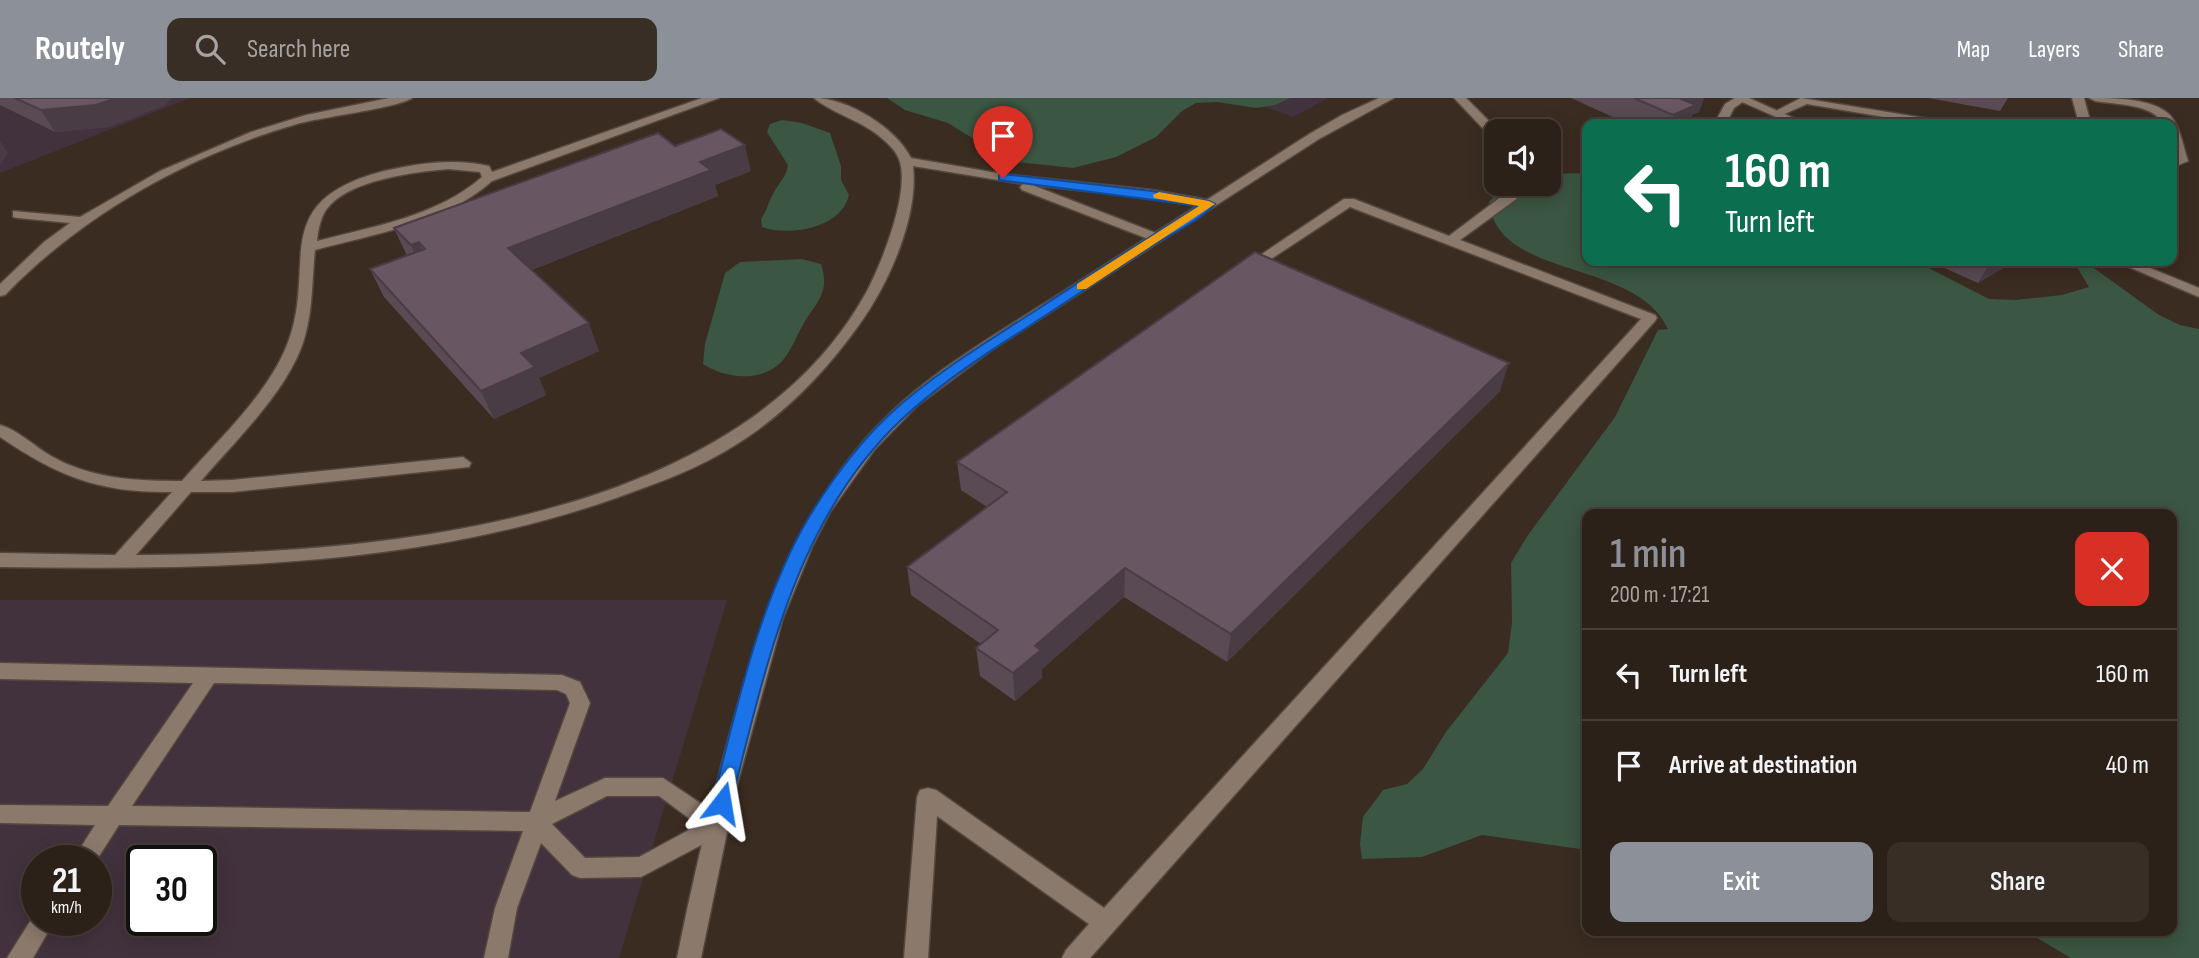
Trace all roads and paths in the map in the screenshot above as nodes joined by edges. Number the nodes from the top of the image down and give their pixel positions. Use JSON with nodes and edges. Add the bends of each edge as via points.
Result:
{"nodes":[{"id":1,"x":405,"y":98,"type":"edge"},
{"id":2,"x":713,"y":98,"type":"edge"},
{"id":3,"x":820,"y":98,"type":"edge"},
{"id":4,"x":1388,"y":98,"type":"edge"},
{"id":5,"x":1460,"y":98,"type":"edge"},
{"id":6,"x":2078,"y":98,"type":"edge"},
{"id":7,"x":2095,"y":98,"type":"edge"},
{"id":8,"x":1740,"y":99,"type":"edge"},
{"id":9,"x":1803,"y":99,"type":"edge"},
{"id":10,"x":1776,"y":114,"type":"junction"},
{"id":11,"x":1723,"y":119,"type":"edge"},
{"id":12,"x":1788,"y":119,"type":"edge"},
{"id":13,"x":1915,"y":119,"type":"edge"},
{"id":14,"x":2084,"y":119,"type":"edge"},
{"id":15,"x":2167,"y":119,"type":"edge"},
{"id":16,"x":1484,"y":123,"type":"edge"},
{"id":17,"x":2177,"y":145,"type":"edge"},
{"id":18,"x":906,"y":160,"type":"junction"},
{"id":19,"x":2177,"y":162,"type":"edge"},
{"id":20,"x":488,"y":178,"type":"junction"},
{"id":21,"x":1003,"y":178,"type":"junction"},
{"id":22,"x":1512,"y":196,"type":"edge"},
{"id":23,"x":1209,"y":204,"type":"junction"},
{"id":24,"x":18,"y":214,"type":"dead end"},
{"id":25,"x":83,"y":221,"type":"junction"},
{"id":26,"x":1156,"y":238,"type":"junction"},
{"id":27,"x":1450,"y":241,"type":"junction"},
{"id":28,"x":311,"y":247,"type":"junction"},
{"id":29,"x":1266,"y":256,"type":"edge"},
{"id":30,"x":2134,"y":266,"type":"edge"},
{"id":31,"x":0,"y":292,"type":"edge"},
{"id":32,"x":2199,"y":293,"type":"edge"},
{"id":33,"x":0,"y":430,"type":"edge"},
{"id":34,"x":463,"y":463,"type":"dead end"},
{"id":35,"x":187,"y":488,"type":"junction"},
{"id":36,"x":0,"y":560,"type":"edge"},
{"id":37,"x":118,"y":563,"type":"junction"},
{"id":38,"x":0,"y":671,"type":"edge"},
{"id":39,"x":208,"y":676,"type":"junction"},
{"id":40,"x":0,"y":814,"type":"edge"},
{"id":41,"x":113,"y":817,"type":"junction"},
{"id":42,"x":535,"y":822,"type":"junction"},
{"id":43,"x":716,"y":826,"type":"junction"},
{"id":44,"x":94,"y":845,"type":"edge"},
{"id":45,"x":1105,"y":922,"type":"junction"},
{"id":46,"x":33,"y":936,"type":"edge"},
{"id":47,"x":19,"y":958,"type":"edge"},
{"id":48,"x":496,"y":958,"type":"edge"},
{"id":49,"x":689,"y":958,"type":"edge"},
{"id":50,"x":916,"y":958,"type":"edge"},
{"id":51,"x":1074,"y":958,"type":"edge"}],
"edges":[{"from":1,"to":25,"type":"street","via":[[305,118],[246,138],[159,176]]},
{"from":2,"to":20,"type":"street"},
{"from":3,"to":18,"type":"street","via":[[880,131]]},
{"from":4,"to":23,"type":"street","via":[[1346,117]]},
{"from":5,"to":16,"type":"street"},
{"from":6,"to":14,"type":"street"},
{"from":7,"to":15,"type":"street","via":[[2152,108]]},
{"from":8,"to":10,"type":"street"},
{"from":8,"to":11,"type":"street"},
{"from":9,"to":10,"type":"street"},
{"from":9,"to":13,"type":"street"},
{"from":10,"to":12,"type":"street"},
{"from":17,"to":19,"type":"street","via":[[2182,160]]},
{"from":18,"to":21,"type":"street"},
{"from":18,"to":37,"type":"street","via":[[897,233],[875,286],[843,341],[757,424],[709,454],[574,509],[507,526],[303,553]]},
{"from":20,"to":28,"type":"street","via":[[469,194],[439,208]]},
{"from":20,"to":28,"type":"street","via":[[480,167],[448,166],[408,170],[351,187],[321,207]]},
{"from":21,"to":23,"type":"street"},
{"from":21,"to":26,"type":"street"},
{"from":22,"to":27,"type":"street"},
{"from":23,"to":26,"type":"street"},
{"from":24,"to":25,"type":"street"},
{"from":25,"to":31,"type":"street"},
{"from":26,"to":43,"type":"street","via":[[931,388],[896,416],[843,478],[798,554],[780,597]]},
{"from":27,"to":29,"type":"street","via":[[1349,202]]},
{"from":27,"to":45,"type":"street","via":[[1650,318]]},
{"from":28,"to":35,"type":"street","via":[[297,340],[259,402]]},
{"from":30,"to":32,"type":"street"},
{"from":33,"to":35,"type":"street","via":[[47,461],[97,480],[133,487]]},
{"from":34,"to":35,"type":"street"},
{"from":35,"to":37,"type":"street"},
{"from":36,"to":37,"type":"street"},
{"from":38,"to":39,"type":"street"},
{"from":39,"to":41,"type":"street"},
{"from":39,"to":42,"type":"street","via":[[570,685],[580,702]]},
{"from":40,"to":41,"type":"street"},
{"from":41,"to":42,"type":"street"},
{"from":41,"to":44,"type":"street"},
{"from":42,"to":43,"type":"street","via":[[605,787],[663,787]]},
{"from":42,"to":43,"type":"street","via":[[580,868],[641,867]]},
{"from":42,"to":48,"type":"street","via":[[506,908]]},
{"from":43,"to":49,"type":"street"},
{"from":45,"to":50,"type":"street","via":[[928,797]]},
{"from":45,"to":51,"type":"street"},
{"from":46,"to":47,"type":"street"}]}
